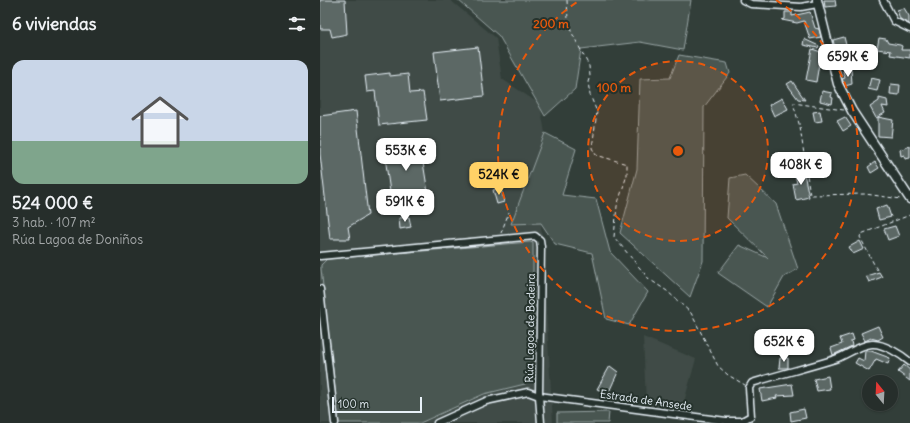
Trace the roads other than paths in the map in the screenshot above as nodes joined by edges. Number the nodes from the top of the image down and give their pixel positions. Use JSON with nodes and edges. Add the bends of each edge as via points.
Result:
{"nodes":[{"id":1,"x":743,"y":0,"type":"edge"},
{"id":2,"x":883,"y":0,"type":"edge"},
{"id":3,"x":817,"y":2,"type":"edge"},
{"id":4,"x":910,"y":30,"type":"edge"},
{"id":5,"x":906,"y":199,"type":"edge"},
{"id":6,"x":320,"y":256,"type":"edge"},
{"id":7,"x":320,"y":289,"type":"edge"},
{"id":8,"x":910,"y":362,"type":"edge"},
{"id":9,"x":539,"y":396,"type":"junction"},
{"id":10,"x":335,"y":423,"type":"edge"},
{"id":11,"x":437,"y":423,"type":"edge"},
{"id":12,"x":541,"y":423,"type":"edge"}],
"edges":[{"from":1,"to":3,"type":"street","via":[[751,4],[801,6]]},
{"from":2,"to":4,"type":"street","via":[[894,21]]},
{"from":3,"to":5,"type":"main road","via":[[838,84]]},
{"from":6,"to":9,"type":"street","name":"Rúa Lagoa de Bodeira","via":[[535,236],[540,240],[541,246]]},
{"from":7,"to":10,"type":"street"},
{"from":8,"to":9,"type":"street","name":"Estrada de Ansede","via":[[873,344],[799,371],[752,383],[748,388],[751,416],[742,421]]},
{"from":9,"to":11,"type":"street","name":"Estrada de Ansede","via":[[528,392],[486,401]]},
{"from":9,"to":12,"type":"street","name":"Rúa Lagoa de Bodeira"}]}
